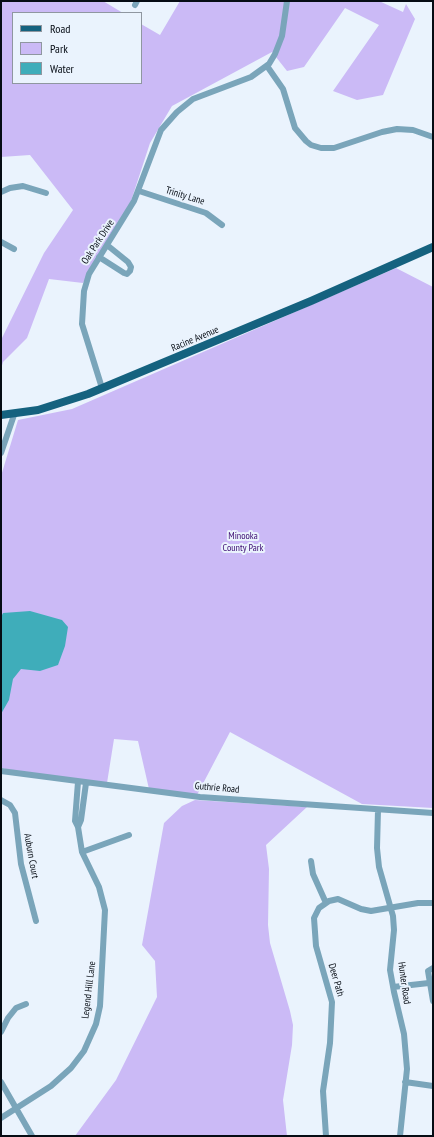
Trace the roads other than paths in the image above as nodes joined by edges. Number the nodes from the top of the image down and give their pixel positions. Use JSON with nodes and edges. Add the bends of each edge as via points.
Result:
{"nodes":[{"id":1,"x":287,"y":1,"type":"edge"},
{"id":2,"x":267,"y":66,"type":"junction"},
{"id":3,"x":433,"y":137,"type":"edge"},
{"id":4,"x":139,"y":191,"type":"junction"},
{"id":5,"x":1,"y":192,"type":"edge"},
{"id":6,"x":46,"y":193,"type":"dead end"},
{"id":7,"x":222,"y":225,"type":"dead end"},
{"id":8,"x":1,"y":242,"type":"edge"},
{"id":9,"x":107,"y":246,"type":"junction"},
{"id":10,"x":433,"y":248,"type":"edge"},
{"id":11,"x":14,"y":249,"type":"dead end"},
{"id":12,"x":99,"y":257,"type":"junction"},
{"id":13,"x":102,"y":388,"type":"junction"},
{"id":14,"x":1,"y":415,"type":"edge"},
{"id":15,"x":14,"y":415,"type":"junction"},
{"id":16,"x":1,"y":453,"type":"edge"},
{"id":17,"x":1,"y":771,"type":"edge"},
{"id":18,"x":78,"y":782,"type":"junction"},
{"id":19,"x":86,"y":783,"type":"junction"},
{"id":20,"x":1,"y":800,"type":"edge"},
{"id":21,"x":76,"y":803,"type":"junction"},
{"id":22,"x":83,"y":804,"type":"junction"},
{"id":23,"x":378,"y":810,"type":"junction"},
{"id":24,"x":433,"y":813,"type":"edge"},
{"id":25,"x":78,"y":827,"type":"junction"},
{"id":26,"x":129,"y":835,"type":"dead end"},
{"id":27,"x":82,"y":852,"type":"junction"},
{"id":28,"x":311,"y":861,"type":"dead end"},
{"id":29,"x":326,"y":903,"type":"junction"},
{"id":30,"x":433,"y":903,"type":"edge"},
{"id":31,"x":391,"y":908,"type":"junction"},
{"id":32,"x":36,"y":921,"type":"dead end"},
{"id":33,"x":433,"y":968,"type":"edge"},
{"id":34,"x":428,"y":983,"type":"junction"},
{"id":35,"x":393,"y":987,"type":"junction"},
{"id":36,"x":433,"y":1001,"type":"edge"},
{"id":37,"x":26,"y":1004,"type":"dead end"},
{"id":38,"x":1,"y":1032,"type":"edge"},
{"id":39,"x":1,"y":1082,"type":"edge"},
{"id":40,"x":405,"y":1082,"type":"junction"},
{"id":41,"x":433,"y":1086,"type":"edge"},
{"id":42,"x":16,"y":1108,"type":"junction"},
{"id":43,"x":1,"y":1118,"type":"edge"},
{"id":44,"x":32,"y":1136,"type":"edge"},
{"id":45,"x":326,"y":1136,"type":"edge"},
{"id":46,"x":400,"y":1136,"type":"edge"}],
"edges":[{"from":1,"to":2,"type":"street","via":[[282,36],[276,54]]},
{"from":2,"to":3,"type":"street","via":[[283,89],[295,128],[314,146],[325,149],[337,148],[397,129],[413,130]]},
{"from":2,"to":4,"type":"street","name":"Oak Park Drive","via":[[251,77],[194,99],[177,112],[160,134]]},
{"from":4,"to":7,"type":"street","name":"Trinity Lane","via":[[206,213]]},
{"from":4,"to":9,"type":"street","name":"Oak Park Drive"},
{"from":5,"to":6,"type":"street","via":[[22,186]]},
{"from":8,"to":11,"type":"street"},
{"from":9,"to":12,"type":"street","name":"Oak Park Drive"},
{"from":9,"to":12,"type":"street","via":[[128,262],[131,267],[128,274]]},
{"from":10,"to":13,"type":"main road","name":"Racine Avenue"},
{"from":12,"to":13,"type":"street","name":"Oak Park Drive","via":[[86,283],[81,312],[83,333]]},
{"from":13,"to":15,"type":"main road","name":"Racine Avenue","via":[[53,406]]},
{"from":14,"to":15,"type":"main road","name":"Racine Avenue"},
{"from":15,"to":16,"type":"street"},
{"from":17,"to":18,"type":"street","name":"Guthrie Road"},
{"from":18,"to":19,"type":"street","name":"Guthrie Road"},
{"from":18,"to":21,"type":"street","name":"Legend Hill Lane"},
{"from":19,"to":22,"type":"street","name":"Legend Hill Lane"},
{"from":19,"to":23,"type":"street","name":"Guthrie Road","via":[[182,795]]},
{"from":20,"to":32,"type":"street","name":"Auburn Court","via":[[10,805],[15,813],[21,864]]},
{"from":21,"to":22,"type":"street"},
{"from":21,"to":25,"type":"street","name":"Legend Hill Lane","via":[[74,818]]},
{"from":22,"to":25,"type":"street","name":"Legend Hill Lane"},
{"from":23,"to":24,"type":"street","name":"Guthrie Road"},
{"from":23,"to":31,"type":"street","name":"Hunter Road","via":[[377,848]]},
{"from":25,"to":27,"type":"street","name":"Legend Hill Lane"},
{"from":26,"to":27,"type":"street"},
{"from":27,"to":42,"type":"street","name":"Legend Hill Lane","via":[[101,892],[105,910],[101,990],[96,1024],[84,1051],[71,1068],[51,1086]]},
{"from":28,"to":29,"type":"street","via":[[313,874]]},
{"from":29,"to":31,"type":"street","via":[[338,899],[371,911]]},
{"from":29,"to":45,"type":"street","name":"Deer Path","via":[[319,908],[314,918],[314,930],[332,1002],[330,1044],[323,1091]]},
{"from":30,"to":31,"type":"street","via":[[418,902]]},
{"from":31,"to":35,"type":"street","name":"Hunter Road","via":[[394,930],[390,970]]},
{"from":33,"to":34,"type":"street","via":[[428,971]]},
{"from":34,"to":35,"type":"street"},
{"from":34,"to":36,"type":"street"},
{"from":35,"to":40,"type":"street","name":"Hunter Road","via":[[404,1034],[407,1068]]},
{"from":37,"to":38,"type":"street","via":[[16,1008]]},
{"from":39,"to":42,"type":"street"},
{"from":40,"to":41,"type":"street"},
{"from":40,"to":46,"type":"street","name":"Hunter Road"},
{"from":42,"to":43,"type":"street","name":"Legend Hill Lane"},
{"from":42,"to":44,"type":"street"}]}
